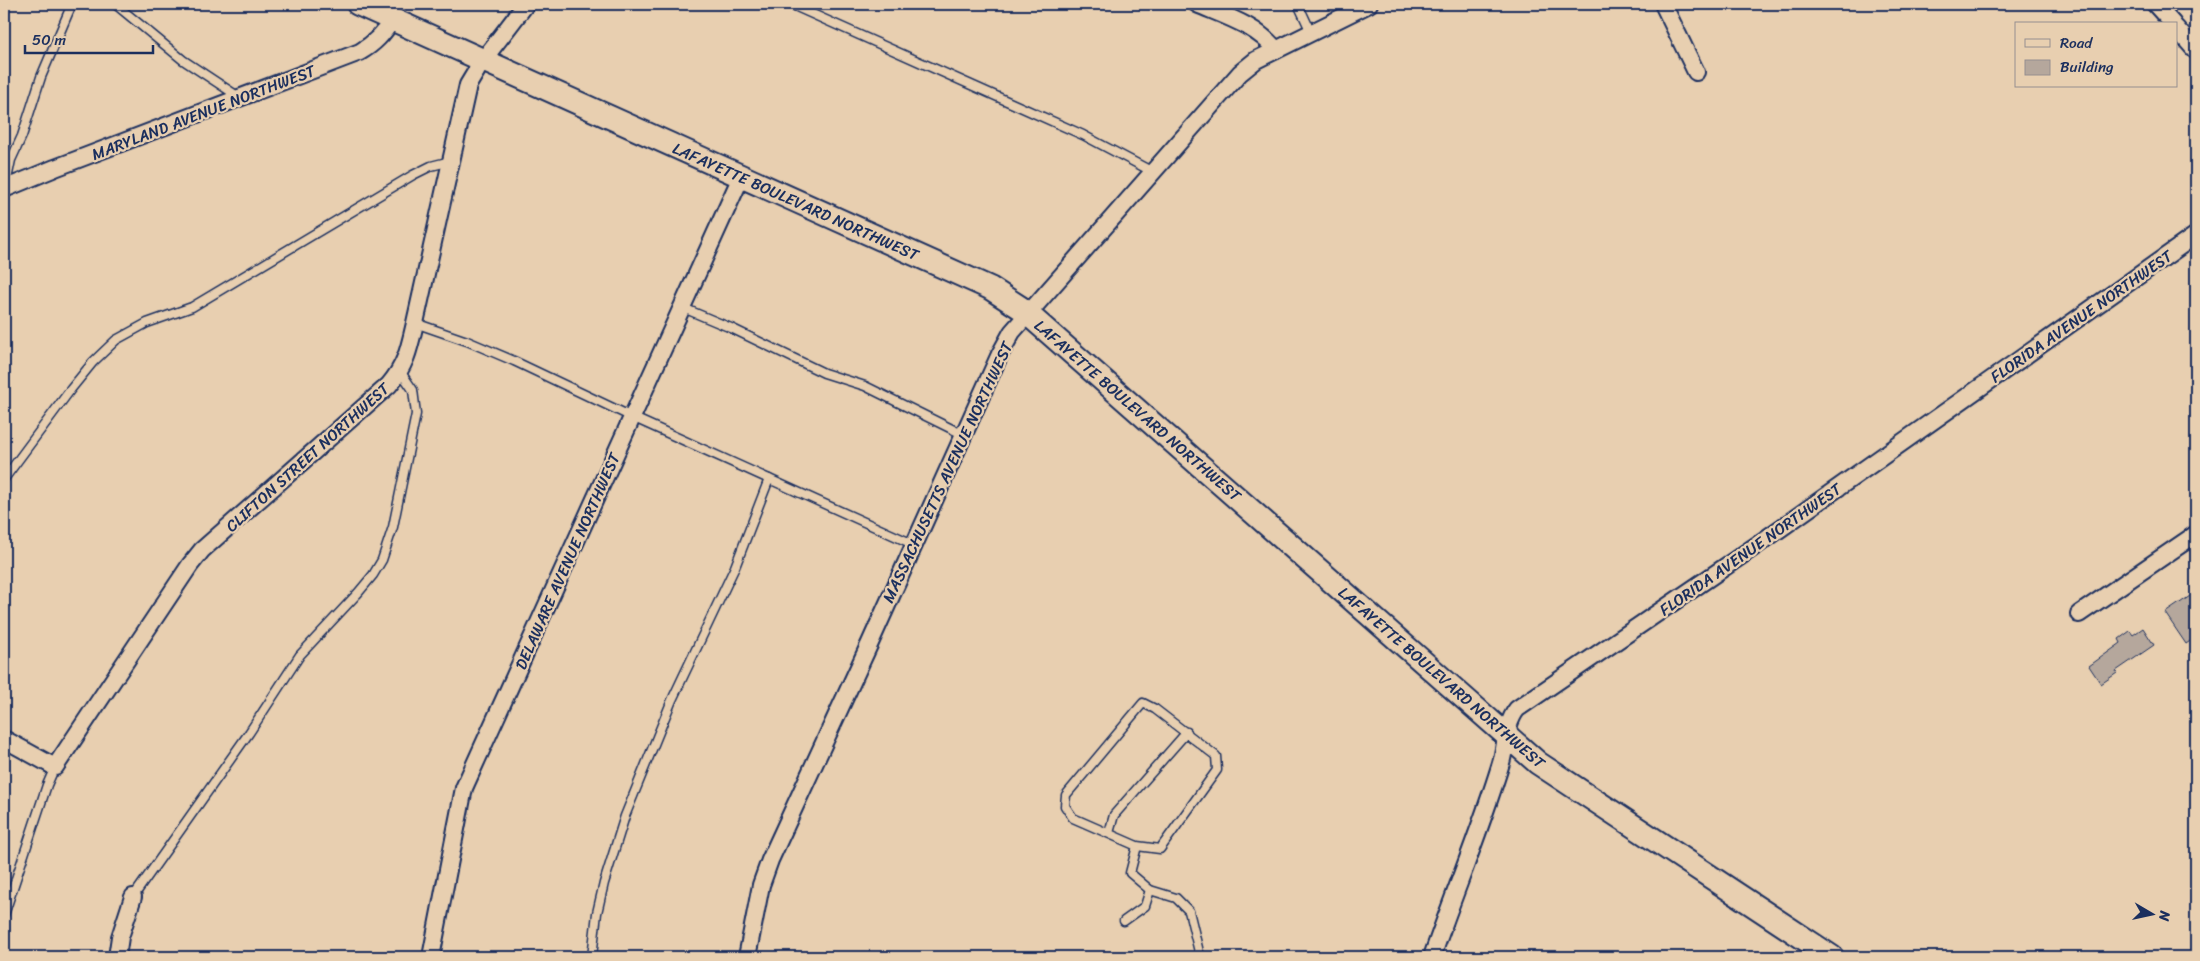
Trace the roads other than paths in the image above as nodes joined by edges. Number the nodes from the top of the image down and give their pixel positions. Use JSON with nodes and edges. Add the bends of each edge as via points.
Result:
{"nodes":[{"id":1,"x":72,"y":4,"type":"edge"},
{"id":2,"x":115,"y":4,"type":"edge"},
{"id":3,"x":358,"y":4,"type":"edge"},
{"id":4,"x":526,"y":4,"type":"edge"},
{"id":5,"x":790,"y":4,"type":"edge"},
{"id":6,"x":1197,"y":4,"type":"edge"},
{"id":7,"x":1298,"y":4,"type":"edge"},
{"id":8,"x":1369,"y":4,"type":"edge"},
{"id":9,"x":1663,"y":4,"type":"edge"},
{"id":10,"x":2155,"y":4,"type":"edge"},
{"id":11,"x":392,"y":20,"type":"junction"},
{"id":12,"x":2171,"y":22,"type":"edge"},
{"id":13,"x":2178,"y":30,"type":"edge"},
{"id":14,"x":1311,"y":32,"type":"junction"},
{"id":15,"x":1276,"y":50,"type":"junction"},
{"id":16,"x":2196,"y":50,"type":"edge"},
{"id":17,"x":483,"y":60,"type":"junction"},
{"id":18,"x":1696,"y":72,"type":"dead end"},
{"id":19,"x":239,"y":97,"type":"junction"},
{"id":20,"x":451,"y":161,"type":"junction"},
{"id":21,"x":1153,"y":172,"type":"junction"},
{"id":22,"x":741,"y":176,"type":"junction"},
{"id":23,"x":4,"y":189,"type":"edge"},
{"id":24,"x":2196,"y":235,"type":"edge"},
{"id":25,"x":681,"y":307,"type":"junction"},
{"id":26,"x":1027,"y":313,"type":"junction"},
{"id":27,"x":415,"y":324,"type":"junction"},
{"id":28,"x":400,"y":371,"type":"junction"},
{"id":29,"x":632,"y":417,"type":"junction"},
{"id":30,"x":964,"y":435,"type":"junction"},
{"id":31,"x":4,"y":479,"type":"edge"},
{"id":32,"x":769,"y":479,"type":"junction"},
{"id":33,"x":2196,"y":534,"type":"edge"},
{"id":34,"x":915,"y":544,"type":"junction"},
{"id":35,"x":2079,"y":614,"type":"dead end"},
{"id":36,"x":1187,"y":732,"type":"junction"},
{"id":37,"x":1507,"y":736,"type":"junction"},
{"id":38,"x":4,"y":739,"type":"edge"},
{"id":39,"x":55,"y":767,"type":"junction"},
{"id":40,"x":1109,"y":833,"type":"junction"},
{"id":41,"x":1137,"y":846,"type":"junction"},
{"id":42,"x":1150,"y":890,"type":"junction"},
{"id":43,"x":133,"y":897,"type":"joint"},
{"id":44,"x":4,"y":915,"type":"edge"},
{"id":45,"x":1124,"y":921,"type":"dead end"},
{"id":46,"x":117,"y":957,"type":"edge"},
{"id":47,"x":431,"y":957,"type":"edge"},
{"id":48,"x":592,"y":957,"type":"edge"},
{"id":49,"x":747,"y":957,"type":"edge"},
{"id":50,"x":1199,"y":957,"type":"edge"},
{"id":51,"x":1432,"y":957,"type":"edge"},
{"id":52,"x":1832,"y":957,"type":"edge"}],
"edges":[{"from":1,"to":23,"type":"lane","via":[[41,77]]},
{"from":2,"to":19,"type":"lane","via":[[183,60]]},
{"from":3,"to":11,"type":"main road","name":"LAFAYETTE BOULEVARD NORTHWEST"},
{"from":4,"to":17,"type":"street","name":"CLIFTON STREET NORTHWEST"},
{"from":5,"to":21,"type":"lane","via":[[1083,135]]},
{"from":6,"to":15,"type":"street","via":[[1254,30]]},
{"from":7,"to":14,"type":"lane"},
{"from":8,"to":14,"type":"street","name":"MASSACHUSETTS AVENUE NORTHWEST"},
{"from":9,"to":18,"type":"street"},
{"from":10,"to":12,"type":"street"},
{"from":11,"to":17,"type":"main road","name":"LAFAYETTE BOULEVARD NORTHWEST"},
{"from":11,"to":19,"type":"street","name":"MARYLAND AVENUE NORTHWEST","via":[[373,44],[360,52]]},
{"from":13,"to":16,"type":"street"},
{"from":14,"to":15,"type":"street","name":"MASSACHUSETTS AVENUE NORTHWEST"},
{"from":15,"to":21,"type":"street","name":"MASSACHUSETTS AVENUE NORTHWEST","via":[[1240,73]]},
{"from":17,"to":20,"type":"street","name":"CLIFTON STREET NORTHWEST","via":[[468,85]]},
{"from":17,"to":22,"type":"main road","name":"LAFAYETTE BOULEVARD NORTHWEST"},
{"from":19,"to":23,"type":"street","name":"MARYLAND AVENUE NORTHWEST"},
{"from":20,"to":27,"type":"street","name":"CLIFTON STREET NORTHWEST"},
{"from":20,"to":31,"type":"lane","via":[[414,175],[192,307],[147,323],[116,340],[93,362]]},
{"from":21,"to":26,"type":"street","name":"MASSACHUSETTS AVENUE NORTHWEST"},
{"from":22,"to":25,"type":"street","name":"DELAWARE AVENUE NORTHWEST"},
{"from":22,"to":26,"type":"main road","name":"LAFAYETTE BOULEVARD NORTHWEST","via":[[990,288]]},
{"from":24,"to":37,"type":"street","name":"FLORIDA AVENUE NORTHWEST","via":[[1757,545],[1517,709]]},
{"from":25,"to":29,"type":"street","name":"DELAWARE AVENUE NORTHWEST"},
{"from":25,"to":30,"type":"lane","via":[[824,373],[865,386]]},
{"from":26,"to":30,"type":"street","name":"MASSACHUSETTS AVENUE NORTHWEST","via":[[1000,354]]},
{"from":26,"to":37,"type":"main road","name":"LAFAYETTE BOULEVARD NORTHWEST"},
{"from":27,"to":28,"type":"street","name":"CLIFTON STREET NORTHWEST"},
{"from":27,"to":29,"type":"lane","via":[[514,361]]},
{"from":28,"to":39,"type":"street","name":"CLIFTON STREET NORTHWEST","via":[[389,385],[202,550]]},
{"from":28,"to":43,"type":"lane","via":[[413,390],[416,414],[393,527],[382,560],[363,587],[300,655]]},
{"from":29,"to":32,"type":"lane"},
{"from":29,"to":47,"type":"street","name":"DELAWARE AVENUE NORTHWEST","via":[[464,788]]},
{"from":30,"to":34,"type":"street","name":"MASSACHUSETTS AVENUE NORTHWEST"},
{"from":32,"to":34,"type":"lane"},
{"from":32,"to":48,"type":"lane","via":[[736,567],[672,700],[625,816],[596,913]]},
{"from":33,"to":35,"type":"street"},
{"from":34,"to":49,"type":"street","name":"MASSACHUSETTS AVENUE NORTHWEST","via":[[770,860]]},
{"from":36,"to":40,"type":"lane","via":[[1114,815]]},
{"from":36,"to":40,"type":"lane","via":[[1143,703],[1066,795],[1065,806],[1073,818]]},
{"from":36,"to":41,"type":"lane","via":[[1216,756],[1217,770],[1160,849]]},
{"from":37,"to":51,"type":"street","name":"FLORIDA AVENUE NORTHWEST","via":[[1502,761]]},
{"from":37,"to":52,"type":"main road","name":"LAFAYETTE BOULEVARD NORTHWEST","via":[[1538,763]]},
{"from":38,"to":39,"type":"street"},
{"from":39,"to":44,"type":"lane","via":[[46,785]]},
{"from":40,"to":41,"type":"lane"},
{"from":41,"to":42,"type":"lane","via":[[1130,873]]},
{"from":42,"to":45,"type":"lane","via":[[1145,906]]},
{"from":42,"to":50,"type":"lane","via":[[1176,898],[1189,911]]},
{"from":43,"to":46,"type":"street"}]}
